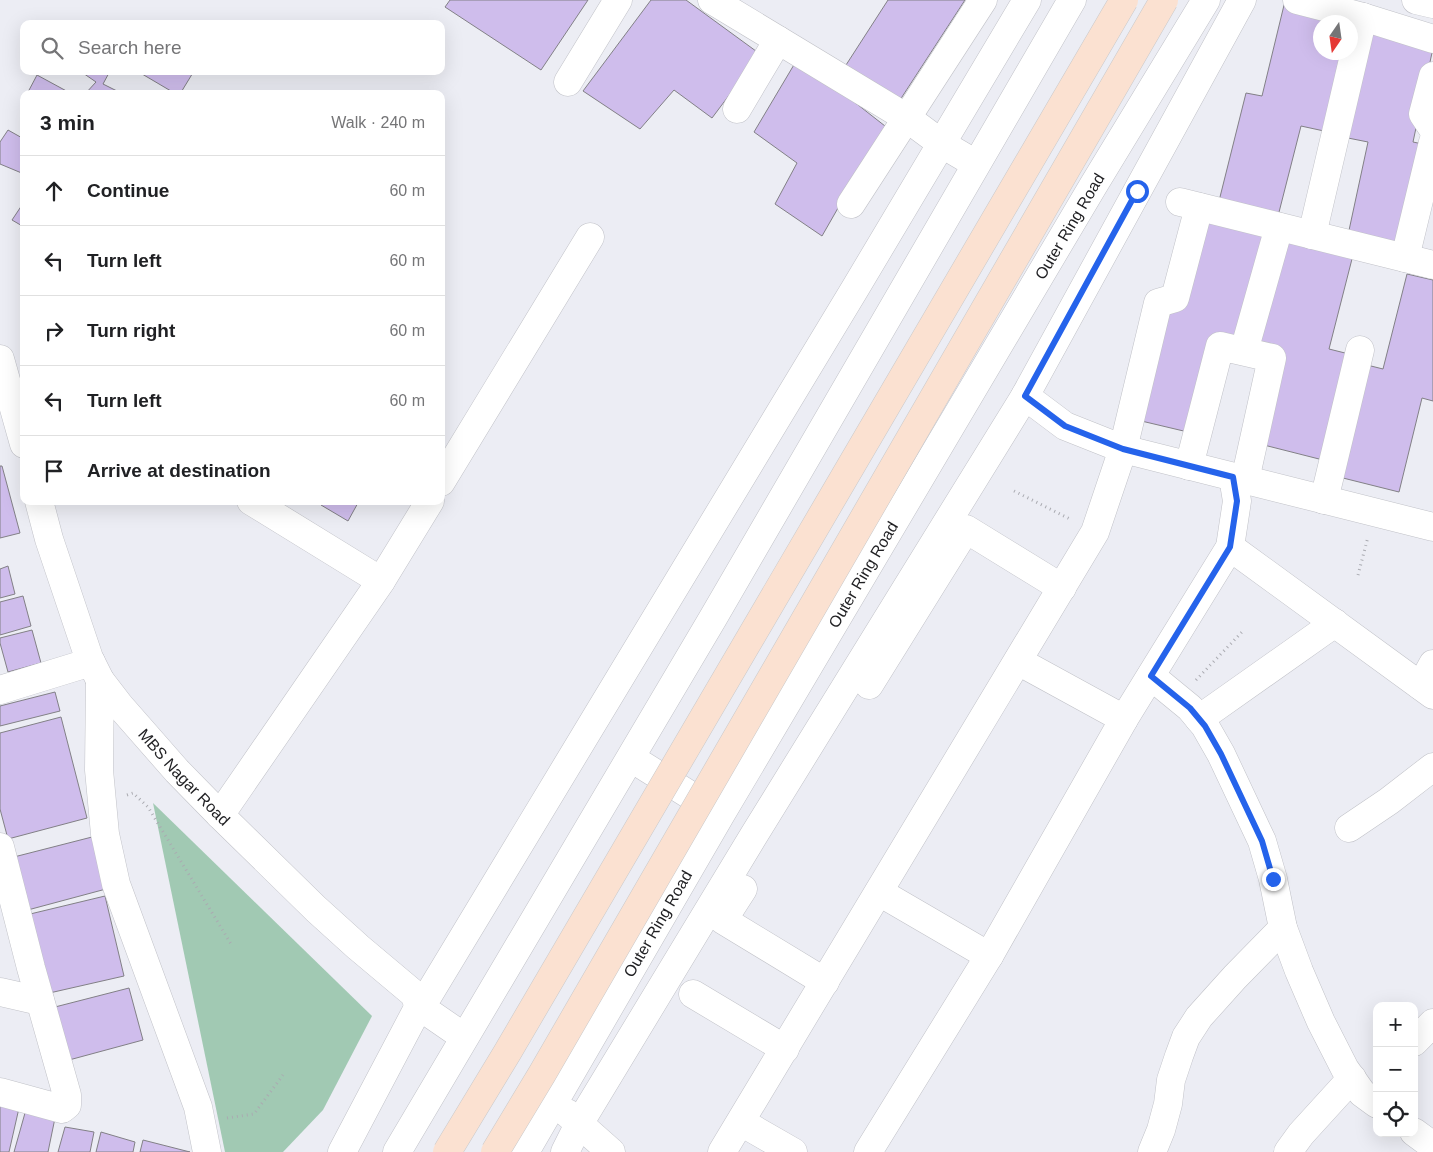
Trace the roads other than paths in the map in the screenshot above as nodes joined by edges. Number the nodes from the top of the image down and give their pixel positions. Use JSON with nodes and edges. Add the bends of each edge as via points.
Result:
{"nodes":[{"id":1,"x":618,"y":0,"type":"edge"},
{"id":2,"x":712,"y":0,"type":"edge"},
{"id":3,"x":983,"y":0,"type":"edge"},
{"id":4,"x":1027,"y":0,"type":"edge"},
{"id":5,"x":1072,"y":0,"type":"edge"},
{"id":6,"x":1124,"y":0,"type":"edge"},
{"id":7,"x":1164,"y":0,"type":"edge"},
{"id":8,"x":1206,"y":0,"type":"edge"},
{"id":9,"x":1242,"y":0,"type":"edge"},
{"id":10,"x":1297,"y":0,"type":"edge"},
{"id":11,"x":1416,"y":0,"type":"edge"},
{"id":12,"x":1433,"y":4,"type":"edge"},
{"id":13,"x":1363,"y":17,"type":"junction"},
{"id":14,"x":1433,"y":39,"type":"edge"},
{"id":15,"x":778,"y":40,"type":"junction"},
{"id":16,"x":1433,"y":76,"type":"edge"},
{"id":17,"x":568,"y":82,"type":"dead end"},
{"id":18,"x":737,"y":109,"type":"dead end"},
{"id":19,"x":907,"y":118,"type":"junction"},
{"id":20,"x":1433,"y":129,"type":"edge"},
{"id":21,"x":1433,"y":142,"type":"edge"},
{"id":22,"x":942,"y":144,"type":"junction"},
{"id":23,"x":976,"y":164,"type":"junction"},
{"id":24,"x":851,"y":204,"type":"dead end"},
{"id":25,"x":1279,"y":227,"type":"junction"},
{"id":26,"x":1312,"y":235,"type":"junction"},
{"id":27,"x":590,"y":237,"type":"dead end"},
{"id":28,"x":1405,"y":258,"type":"junction"},
{"id":29,"x":1433,"y":265,"type":"edge"},
{"id":30,"x":1360,"y":350,"type":"dead end"},
{"id":31,"x":1244,"y":351,"type":"junction"},
{"id":32,"x":0,"y":359,"type":"edge"},
{"id":33,"x":1025,"y":396,"type":"junction"},
{"id":34,"x":20,"y":430,"type":"edge"},
{"id":35,"x":1123,"y":449,"type":"junction"},
{"id":36,"x":1189,"y":466,"type":"junction"},
{"id":37,"x":445,"y":475,"type":"edge"},
{"id":38,"x":1239,"y":478,"type":"junction"},
{"id":39,"x":1324,"y":500,"type":"junction"},
{"id":40,"x":40,"y":505,"type":"edge"},
{"id":41,"x":258,"y":505,"type":"edge"},
{"id":42,"x":428,"y":505,"type":"edge"},
{"id":43,"x":1433,"y":527,"type":"edge"},
{"id":44,"x":1230,"y":547,"type":"junction"},
{"id":45,"x":381,"y":581,"type":"junction"},
{"id":46,"x":1062,"y":588,"type":"junction"},
{"id":47,"x":1335,"y":623,"type":"junction"},
{"id":48,"x":1018,"y":660,"type":"junction"},
{"id":49,"x":96,"y":671,"type":"junction"},
{"id":50,"x":1151,"y":676,"type":"junction"},
{"id":51,"x":1429,"y":682,"type":"edge"},
{"id":52,"x":0,"y":690,"type":"edge"},
{"id":53,"x":1124,"y":719,"type":"junction"},
{"id":54,"x":1199,"y":719,"type":"junction"},
{"id":55,"x":630,"y":758,"type":"junction"},
{"id":56,"x":1433,"y":766,"type":"edge"},
{"id":57,"x":721,"y":814,"type":"junction"},
{"id":58,"x":220,"y":815,"type":"junction"},
{"id":59,"x":1349,"y":828,"type":"dead end"},
{"id":60,"x":0,"y":847,"type":"edge"},
{"id":61,"x":879,"y":892,"type":"junction"},
{"id":62,"x":1283,"y":928,"type":"junction"},
{"id":63,"x":989,"y":956,"type":"junction"},
{"id":64,"x":825,"y":982,"type":"junction"},
{"id":65,"x":0,"y":992,"type":"edge"},
{"id":66,"x":693,"y":994,"type":"dead end"},
{"id":67,"x":421,"y":998,"type":"junction"},
{"id":68,"x":40,"y":1001,"type":"junction"},
{"id":69,"x":1433,"y":1023,"type":"edge"},
{"id":70,"x":468,"y":1030,"type":"junction"},
{"id":71,"x":1418,"y":1038,"type":"edge"},
{"id":72,"x":785,"y":1049,"type":"junction"},
{"id":73,"x":1367,"y":1088,"type":"edge"},
{"id":74,"x":0,"y":1092,"type":"edge"},
{"id":75,"x":554,"y":1102,"type":"junction"},
{"id":76,"x":741,"y":1122,"type":"junction"},
{"id":77,"x":580,"y":1124,"type":"junction"},
{"id":78,"x":1418,"y":1135,"type":"edge"},
{"id":79,"x":531,"y":1143,"type":"edge"},
{"id":80,"x":1433,"y":1146,"type":"edge"},
{"id":81,"x":787,"y":1151,"type":"edge"},
{"id":82,"x":207,"y":1152,"type":"edge"},
{"id":83,"x":342,"y":1152,"type":"edge"},
{"id":84,"x":397,"y":1152,"type":"edge"},
{"id":85,"x":447,"y":1152,"type":"edge"},
{"id":86,"x":495,"y":1152,"type":"edge"},
{"id":87,"x":558,"y":1152,"type":"edge"},
{"id":88,"x":565,"y":1152,"type":"edge"},
{"id":89,"x":611,"y":1152,"type":"edge"},
{"id":90,"x":722,"y":1152,"type":"edge"},
{"id":91,"x":868,"y":1152,"type":"edge"},
{"id":92,"x":1152,"y":1152,"type":"edge"},
{"id":93,"x":1288,"y":1152,"type":"edge"}],
"edges":[{"from":1,"to":17,"type":"street"},
{"from":2,"to":15,"type":"street"},
{"from":3,"to":19,"type":"street"},
{"from":4,"to":22,"type":"street"},
{"from":5,"to":23,"type":"street"},
{"from":6,"to":85,"type":"main road","bridge":true},
{"from":7,"to":86,"type":"main road","name":"Outer Ring Road","bridge":true},
{"from":8,"to":57,"type":"street","name":"Outer Ring Road"},
{"from":9,"to":33,"type":"street"},
{"from":10,"to":13,"type":"street"},
{"from":11,"to":12,"type":"street"},
{"from":13,"to":14,"type":"street"},
{"from":13,"to":26,"type":"street"},
{"from":15,"to":18,"type":"street"},
{"from":15,"to":19,"type":"street"},
{"from":16,"to":20,"type":"street","via":[[1423,114]]},
{"from":19,"to":22,"type":"street"},
{"from":19,"to":24,"type":"street"},
{"from":21,"to":28,"type":"street"},
{"from":22,"to":23,"type":"street"},
{"from":22,"to":67,"type":"street"},
{"from":23,"to":55,"type":"street"},
{"from":25,"to":26,"type":"street"},
{"from":25,"to":31,"type":"street"},
{"from":25,"to":35,"type":"street","via":[[1189,204],[1175,298],[1158,303]]},
{"from":26,"to":28,"type":"street"},
{"from":27,"to":37,"type":"street"},
{"from":28,"to":29,"type":"street"},
{"from":30,"to":39,"type":"street"},
{"from":31,"to":36,"type":"street","via":[[1220,346]]},
{"from":31,"to":38,"type":"street","via":[[1272,358]]},
{"from":32,"to":34,"type":"street"},
{"from":33,"to":35,"type":"street","via":[[1065,426]]},
{"from":33,"to":77,"type":"street"},
{"from":35,"to":36,"type":"street"},
{"from":35,"to":46,"type":"street","via":[[1095,532]]},
{"from":36,"to":38,"type":"street"},
{"from":38,"to":39,"type":"street"},
{"from":38,"to":44,"type":"street"},
{"from":39,"to":43,"type":"street"},
{"from":40,"to":49,"type":"street","name":"MBS Nagar Road","via":[[49,540]]},
{"from":41,"to":45,"type":"street"},
{"from":42,"to":45,"type":"street"},
{"from":44,"to":47,"type":"street"},
{"from":44,"to":50,"type":"street"},
{"from":45,"to":58,"type":"street"},
{"from":46,"to":48,"type":"street"},
{"from":46,"to":64,"type":"street","via":[[966,529],[723,920]]},
{"from":47,"to":51,"type":"street"},
{"from":47,"to":54,"type":"street"},
{"from":48,"to":53,"type":"street"},
{"from":48,"to":61,"type":"street"},
{"from":49,"to":52,"type":"street"},
{"from":49,"to":58,"type":"street","name":"MBS Nagar Road","via":[[150,741]]},
{"from":49,"to":82,"type":"street","via":[[104,834],[116,884],[198,1107]]},
{"from":50,"to":53,"type":"street"},
{"from":50,"to":54,"type":"street"},
{"from":53,"to":63,"type":"street"},
{"from":54,"to":62,"type":"street","via":[[1221,754],[1262,841]]},
{"from":55,"to":57,"type":"street"},
{"from":55,"to":70,"type":"street"},
{"from":56,"to":59,"type":"street"},
{"from":57,"to":75,"type":"street","name":"Outer Ring Road"},
{"from":58,"to":67,"type":"street","name":"MBS Nagar Road","via":[[316,909]]},
{"from":60,"to":68,"type":"street"},
{"from":61,"to":63,"type":"street"},
{"from":61,"to":64,"type":"street"},
{"from":62,"to":73,"type":"street","via":[[1321,1022],[1345,1069]]},
{"from":62,"to":92,"type":"street","via":[[1223,990],[1186,1037]]},
{"from":63,"to":91,"type":"street"},
{"from":64,"to":72,"type":"street"},
{"from":65,"to":68,"type":"street"},
{"from":66,"to":72,"type":"street"},
{"from":67,"to":70,"type":"street","name":"MBS Nagar Road"},
{"from":67,"to":83,"type":"street"},
{"from":68,"to":74,"type":"street","via":[[67,1095],[67,1105],[62,1109]]},
{"from":69,"to":71,"type":"street"},
{"from":70,"to":84,"type":"street"},
{"from":72,"to":76,"type":"street"},
{"from":73,"to":93,"type":"street","via":[[1301,1134]]},
{"from":75,"to":77,"type":"street"},
{"from":75,"to":79,"type":"street","name":"Outer Ring Road"},
{"from":76,"to":81,"type":"street"},
{"from":76,"to":90,"type":"street"},
{"from":77,"to":88,"type":"street"},
{"from":77,"to":89,"type":"street"},
{"from":78,"to":80,"type":"street"},
{"from":79,"to":87,"type":"street"}]}
